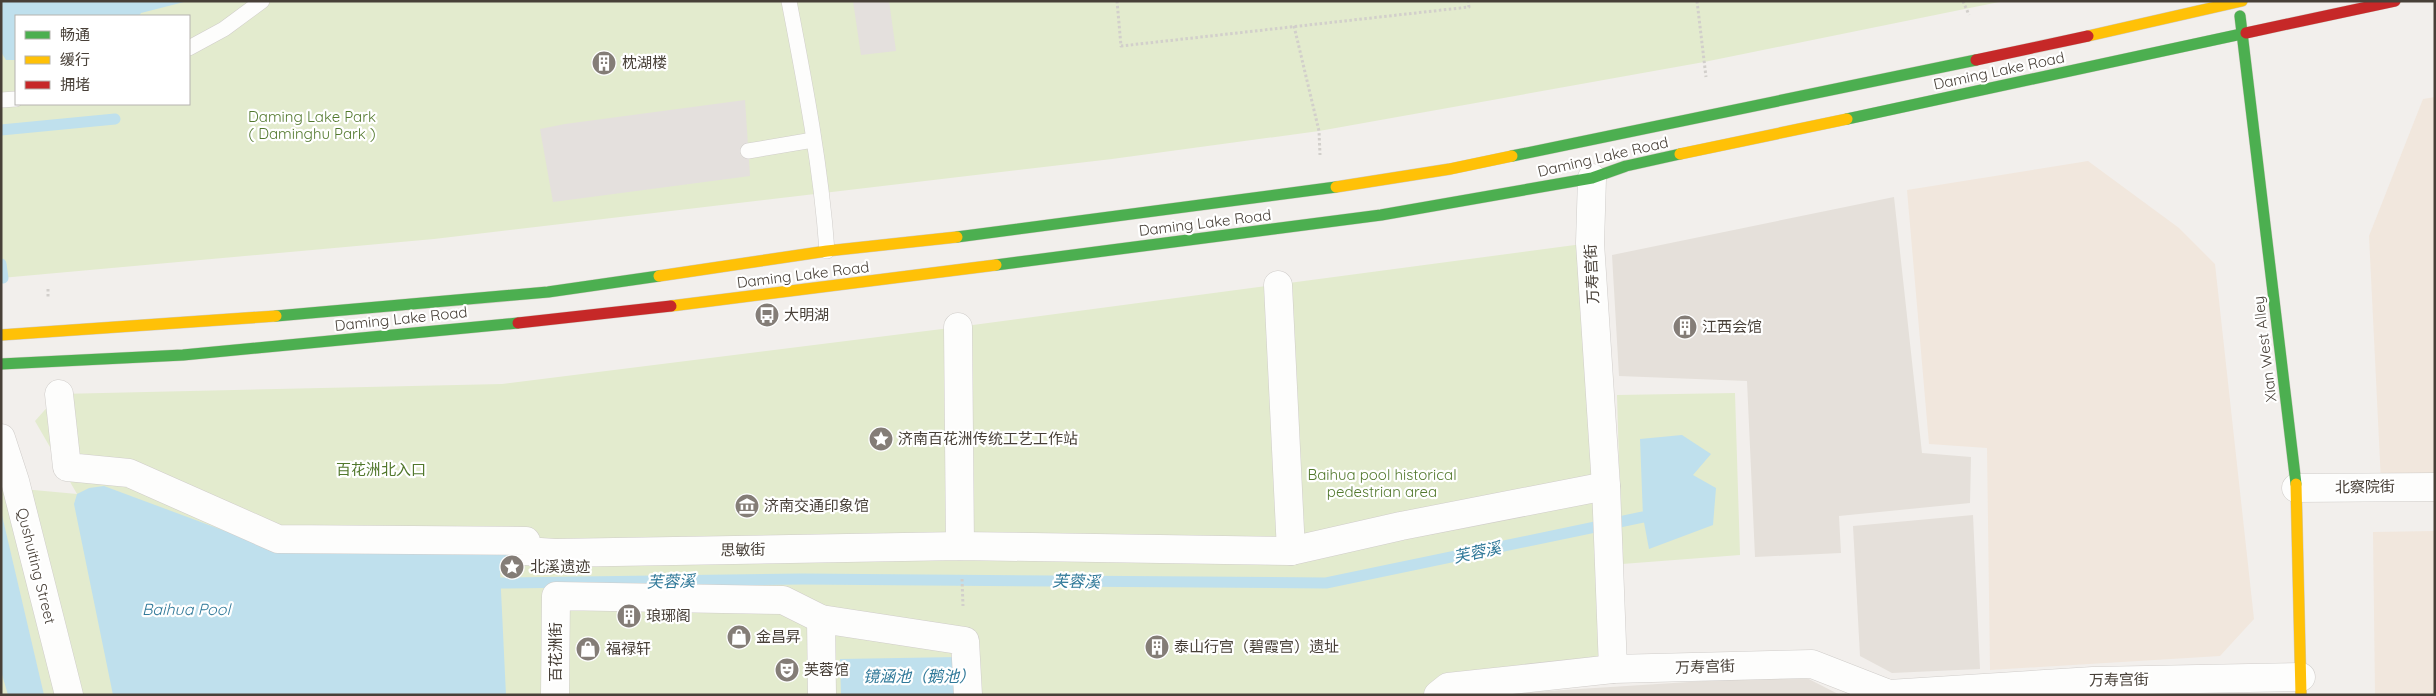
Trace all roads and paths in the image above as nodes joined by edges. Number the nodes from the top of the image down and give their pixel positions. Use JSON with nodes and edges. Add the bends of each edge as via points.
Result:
{"nodes":[{"id":1,"x":262,"y":1,"type":"edge"},
{"id":2,"x":789,"y":1,"type":"edge"},
{"id":3,"x":1117,"y":1,"type":"edge"},
{"id":4,"x":1468,"y":1,"type":"edge"},
{"id":5,"x":1697,"y":1,"type":"edge"},
{"id":6,"x":1964,"y":1,"type":"edge"},
{"id":7,"x":2396,"y":1,"type":"edge"},
{"id":8,"x":2240,"y":2,"type":"edge"},
{"id":9,"x":1969,"y":15,"type":"dead end"},
{"id":10,"x":1294,"y":26,"type":"junction"},
{"id":11,"x":2242,"y":35,"type":"junction"},
{"id":12,"x":190,"y":47,"type":"edge"},
{"id":13,"x":1706,"y":78,"type":"dead end"},
{"id":14,"x":15,"y":99,"type":"edge"},
{"id":15,"x":1,"y":100,"type":"edge"},
{"id":16,"x":814,"y":140,"type":"junction"},
{"id":17,"x":748,"y":151,"type":"dead end"},
{"id":18,"x":1592,"y":178,"type":"junction"},
{"id":19,"x":1321,"y":190,"type":"junction"},
{"id":20,"x":827,"y":250,"type":"junction"},
{"id":21,"x":1278,"y":285,"type":"dead end"},
{"id":22,"x":958,"y":327,"type":"dead end"},
{"id":23,"x":1,"y":335,"type":"edge"},
{"id":24,"x":1,"y":364,"type":"edge"},
{"id":25,"x":60,"y":394,"type":"dead end"},
{"id":26,"x":1,"y":438,"type":"edge"},
{"id":27,"x":2435,"y":486,"type":"edge"},
{"id":28,"x":2296,"y":488,"type":"junction"},
{"id":29,"x":1606,"y":492,"type":"junction"},
{"id":30,"x":960,"y":546,"type":"junction"},
{"id":31,"x":1291,"y":551,"type":"junction"},
{"id":32,"x":821,"y":619,"type":"junction"},
{"id":33,"x":965,"y":641,"type":"junction"},
{"id":34,"x":1613,"y":669,"type":"junction"},
{"id":35,"x":2301,"y":686,"type":"edge"},
{"id":36,"x":69,"y":695,"type":"edge"},
{"id":37,"x":555,"y":695,"type":"edge"},
{"id":38,"x":822,"y":695,"type":"edge"},
{"id":39,"x":968,"y":695,"type":"edge"},
{"id":40,"x":1438,"y":695,"type":"edge"}],
"edges":[{"from":1,"to":12,"type":"lane","via":[[224,29]]},
{"from":2,"to":16,"type":"lane"},
{"from":3,"to":10,"type":"path","via":[[1121,46]]},
{"from":4,"to":10,"type":"path","via":[[1469,7]]},
{"from":5,"to":13,"type":"path"},
{"from":6,"to":9,"type":"path"},
{"from":7,"to":11,"type":"main road","name":"Daming Lake Road"},
{"from":8,"to":11,"type":"main road","name":"Xian West Alley"},
{"from":8,"to":19,"type":"main road","name":"Daming Lake Road","via":[[1450,169]]},
{"from":10,"to":19,"type":"path","via":[[1319,131]]},
{"from":11,"to":18,"type":"main road","name":"Daming Lake Road","via":[[1626,166]]},
{"from":11,"to":28,"type":"main road","name":"Xian West Alley"},
{"from":14,"to":15,"type":"lane"},
{"from":16,"to":17,"type":"lane"},
{"from":16,"to":20,"type":"lane","via":[[823,192]]},
{"from":18,"to":24,"type":"main road","name":"Daming Lake Road","via":[[1381,215],[752,297],[183,355]]},
{"from":18,"to":29,"type":"street","name":"万寿宫街","via":[[1590,243]]},
{"from":19,"to":20,"type":"main road","name":"Daming Lake Road","via":[[898,244]]},
{"from":20,"to":23,"type":"main road","name":"Daming Lake Road","via":[[548,292],[277,316]]},
{"from":21,"to":31,"type":"street"},
{"from":22,"to":30,"type":"street"},
{"from":25,"to":30,"type":"street","name":"思敏街","via":[[67,467],[129,473],[278,539],[526,541],[525,551],[555,553]]},
{"from":26,"to":36,"type":"street","name":"Qushuiting Street","via":[[15,481]]},
{"from":27,"to":28,"type":"street","name":"北察院街"},
{"from":28,"to":35,"type":"main road","name":"Xian West Alley"},
{"from":29,"to":31,"type":"street","name":"思敏街","via":[[1401,526]]},
{"from":29,"to":34,"type":"street","name":"万寿宫街"},
{"from":30,"to":31,"type":"street","name":"思敏街"},
{"from":30,"to":33,"type":"path"},
{"from":32,"to":33,"type":"street"},
{"from":32,"to":37,"type":"street","name":"百花洲街","via":[[783,600],[556,596]]},
{"from":32,"to":38,"type":"street"},
{"from":33,"to":39,"type":"street"},
{"from":34,"to":35,"type":"street","name":"万寿宫街","via":[[1812,664],[1889,694],[2093,680]]},
{"from":34,"to":40,"type":"street","name":"万寿宫街","via":[[1448,687]]}]}
